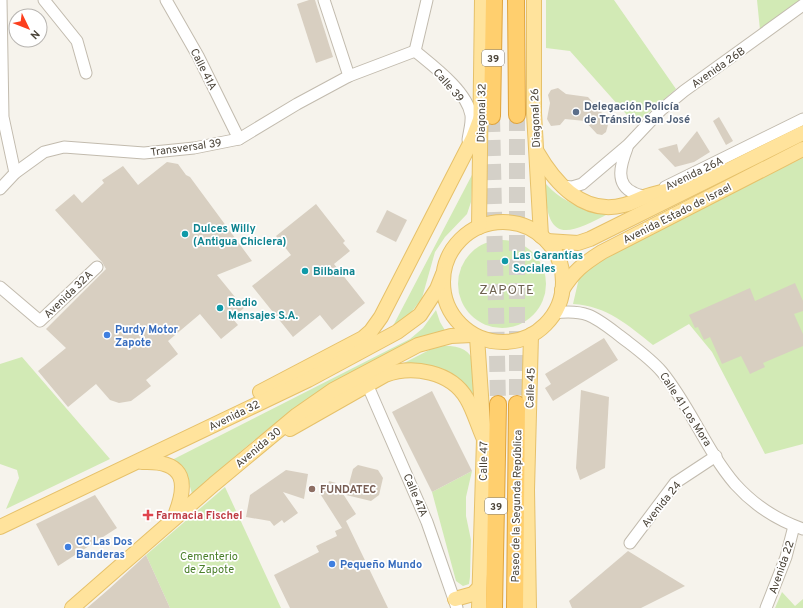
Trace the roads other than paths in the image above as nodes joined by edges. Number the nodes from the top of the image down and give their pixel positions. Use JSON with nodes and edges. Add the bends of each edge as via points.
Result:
{"nodes":[{"id":1,"x":2,"y":0,"type":"edge"},
{"id":2,"x":44,"y":0,"type":"edge"},
{"id":3,"x":166,"y":0,"type":"edge"},
{"id":4,"x":324,"y":0,"type":"edge"},
{"id":5,"x":428,"y":0,"type":"edge"},
{"id":6,"x":482,"y":0,"type":"edge"},
{"id":7,"x":494,"y":0,"type":"edge"},
{"id":8,"x":516,"y":0,"type":"edge"},
{"id":9,"x":534,"y":0,"type":"edge"},
{"id":10,"x":803,"y":5,"type":"edge"},
{"id":11,"x":415,"y":51,"type":"junction"},
{"id":12,"x":86,"y":73,"type":"dead end"},
{"id":13,"x":349,"y":76,"type":"junction"},
{"id":14,"x":517,"y":115,"type":"tunnel mouth"},
{"id":15,"x":487,"y":117,"type":"junction"},
{"id":16,"x":803,"y":119,"type":"edge"},
{"id":17,"x":803,"y":133,"type":"edge"},
{"id":18,"x":239,"y":139,"type":"junction"},
{"id":19,"x":628,"y":145,"type":"junction"},
{"id":20,"x":803,"y":149,"type":"edge"},
{"id":21,"x":467,"y":150,"type":"junction"},
{"id":22,"x":536,"y":150,"type":"junction"},
{"id":23,"x":15,"y":173,"type":"junction"},
{"id":24,"x":714,"y":178,"type":"junction"},
{"id":25,"x":562,"y":186,"type":"junction"},
{"id":26,"x":0,"y":189,"type":"edge"},
{"id":27,"x":647,"y":196,"type":"junction"},
{"id":28,"x":479,"y":227,"type":"junction"},
{"id":29,"x":544,"y":238,"type":"junction"},
{"id":30,"x":96,"y":267,"type":"dead end"},
{"id":31,"x":443,"y":274,"type":"junction"},
{"id":32,"x":0,"y":288,"type":"edge"},
{"id":33,"x":562,"y":291,"type":"junction"},
{"id":34,"x":554,"y":313,"type":"junction"},
{"id":35,"x":532,"y":335,"type":"junction"},
{"id":36,"x":475,"y":336,"type":"junction"},
{"id":37,"x":367,"y":384,"type":"junction"},
{"id":38,"x":498,"y":404,"type":"tunnel mouth"},
{"id":39,"x":517,"y":404,"type":"tunnel mouth"},
{"id":40,"x":237,"y":413,"type":"junction"},
{"id":41,"x":484,"y":439,"type":"junction"},
{"id":42,"x":265,"y":441,"type":"junction"},
{"id":43,"x":716,"y":456,"type":"junction"},
{"id":44,"x":138,"y":462,"type":"junction"},
{"id":45,"x":172,"y":521,"type":"junction"},
{"id":46,"x":0,"y":527,"type":"edge"},
{"id":47,"x":798,"y":527,"type":"edge"},
{"id":48,"x":630,"y":543,"type":"dead end"},
{"id":49,"x":479,"y":588,"type":"junction"},
{"id":50,"x":456,"y":604,"type":"edge"},
{"id":51,"x":72,"y":608,"type":"edge"},
{"id":52,"x":479,"y":608,"type":"edge"},
{"id":53,"x":494,"y":608,"type":"edge"},
{"id":54,"x":515,"y":608,"type":"edge"},
{"id":55,"x":529,"y":608,"type":"edge"},
{"id":56,"x":766,"y":608,"type":"edge"}],
"edges":[{"from":1,"to":23,"type":"street","via":[[3,117]]},
{"from":2,"to":12,"type":"street","via":[[77,41]]},
{"from":3,"to":18,"type":"street","name":"Calle 41A","via":[[198,56]]},
{"from":4,"to":13,"type":"street"},
{"from":5,"to":11,"type":"street"},
{"from":6,"to":15,"type":"main road","name":"Diagonal 32"},
{"from":7,"to":15,"type":"highway","number":"39"},
{"from":8,"to":14,"type":"highway","number":"39"},
{"from":9,"to":22,"type":"main road","name":"Diagonal 26"},
{"from":10,"to":19,"type":"street","name":"Avenida 26B","via":[[684,91],[661,110]]},
{"from":11,"to":13,"type":"street","name":"Transversal 39"},
{"from":11,"to":21,"type":"street","name":"Calle 39","via":[[444,76],[467,106],[471,119]]},
{"from":13,"to":18,"type":"street","name":"Transversal 39"},
{"from":15,"to":21,"type":"main road"},
{"from":15,"to":28,"type":"main road","name":"Diagonal 32"},
{"from":16,"to":27,"type":"street","name":"Avenida 26A"},
{"from":17,"to":24,"type":"main road","name":"Avenida Estado de Israel"},
{"from":18,"to":23,"type":"street","name":"Transversal 39","via":[[194,148],[144,153],[64,147],[44,152]]},
{"from":19,"to":25,"type":"street","name":"Avenida 26B","via":[[582,184]]},
{"from":19,"to":27,"type":"street","via":[[622,160],[621,180],[633,193]]},
{"from":20,"to":33,"type":"main road","name":"Avenida Estado de Israel","via":[[602,252],[570,276]]},
{"from":21,"to":40,"type":"main road","via":[[396,289],[371,331],[363,338],[260,392]]},
{"from":22,"to":25,"type":"main road","via":[[547,170]]},
{"from":22,"to":29,"type":"main road","name":"Diagonal 26"},
{"from":23,"to":26,"type":"street","name":"Transversal 39"},
{"from":24,"to":27,"type":"main road"},
{"from":24,"to":29,"type":"main road","name":"Avenida Estado de Israel","via":[[590,239],[578,243]]},
{"from":25,"to":27,"type":"main road","via":[[575,197],[612,207]]},
{"from":28,"to":29,"type":"main road","via":[[490,223],[512,223],[522,225]]},
{"from":28,"to":31,"type":"main road","via":[[466,234],[455,245],[447,259]]},
{"from":29,"to":33,"type":"main road","via":[[554,250],[562,269]]},
{"from":30,"to":32,"type":"street","name":"Avenida 32A","via":[[40,321]]},
{"from":31,"to":36,"type":"main road","via":[[446,305],[454,319]]},
{"from":31,"to":40,"type":"main road","name":"Avenida 32","via":[[437,289],[424,308],[407,326],[308,380]]},
{"from":33,"to":34,"type":"main road"},
{"from":34,"to":35,"type":"main road"},
{"from":34,"to":43,"type":"street","name":"Calle 41 Los Mora","via":[[576,311],[590,315],[645,356],[661,371],[686,406]]},
{"from":35,"to":36,"type":"main road","via":[[510,342],[488,341]]},
{"from":35,"to":55,"type":"main road","name":"Calle 45","via":[[527,490]]},
{"from":36,"to":41,"type":"main road","name":"Calle 47"},
{"from":36,"to":42,"type":"main road","name":"Avenida 30","via":[[437,338],[401,353],[333,390],[296,415]]},
{"from":37,"to":41,"type":"main road","via":[[398,371],[420,371],[440,376],[459,388],[467,398]]},
{"from":37,"to":42,"type":"main road","via":[[286,432]]},
{"from":37,"to":50,"type":"street","name":"Calle 47A","via":[[427,522]]},
{"from":38,"to":53,"type":"highway","name":"Paseo de la Segunda República","number":"39"},
{"from":39,"to":54,"type":"highway","name":"Paseo de la Segunda República","number":"39"},
{"from":40,"to":44,"type":"main road","name":"Avenida 32"},
{"from":41,"to":49,"type":"main road","name":"Calle 47"},
{"from":42,"to":45,"type":"main road","name":"Avenida 30"},
{"from":43,"to":47,"type":"street","name":"Calle 41 Los Mora","via":[[735,484],[753,501],[772,515]]},
{"from":43,"to":48,"type":"street","name":"Avenida 24","via":[[675,483]]},
{"from":44,"to":45,"type":"main road","via":[[163,463],[178,474],[182,492]]},
{"from":44,"to":46,"type":"main road","name":"Avenida 32"},
{"from":45,"to":51,"type":"main road","name":"Avenida 30"},
{"from":47,"to":56,"type":"street","name":"Avenida 22"},
{"from":49,"to":50,"type":"main road"},
{"from":49,"to":52,"type":"main road","name":"Calle 47"}]}
